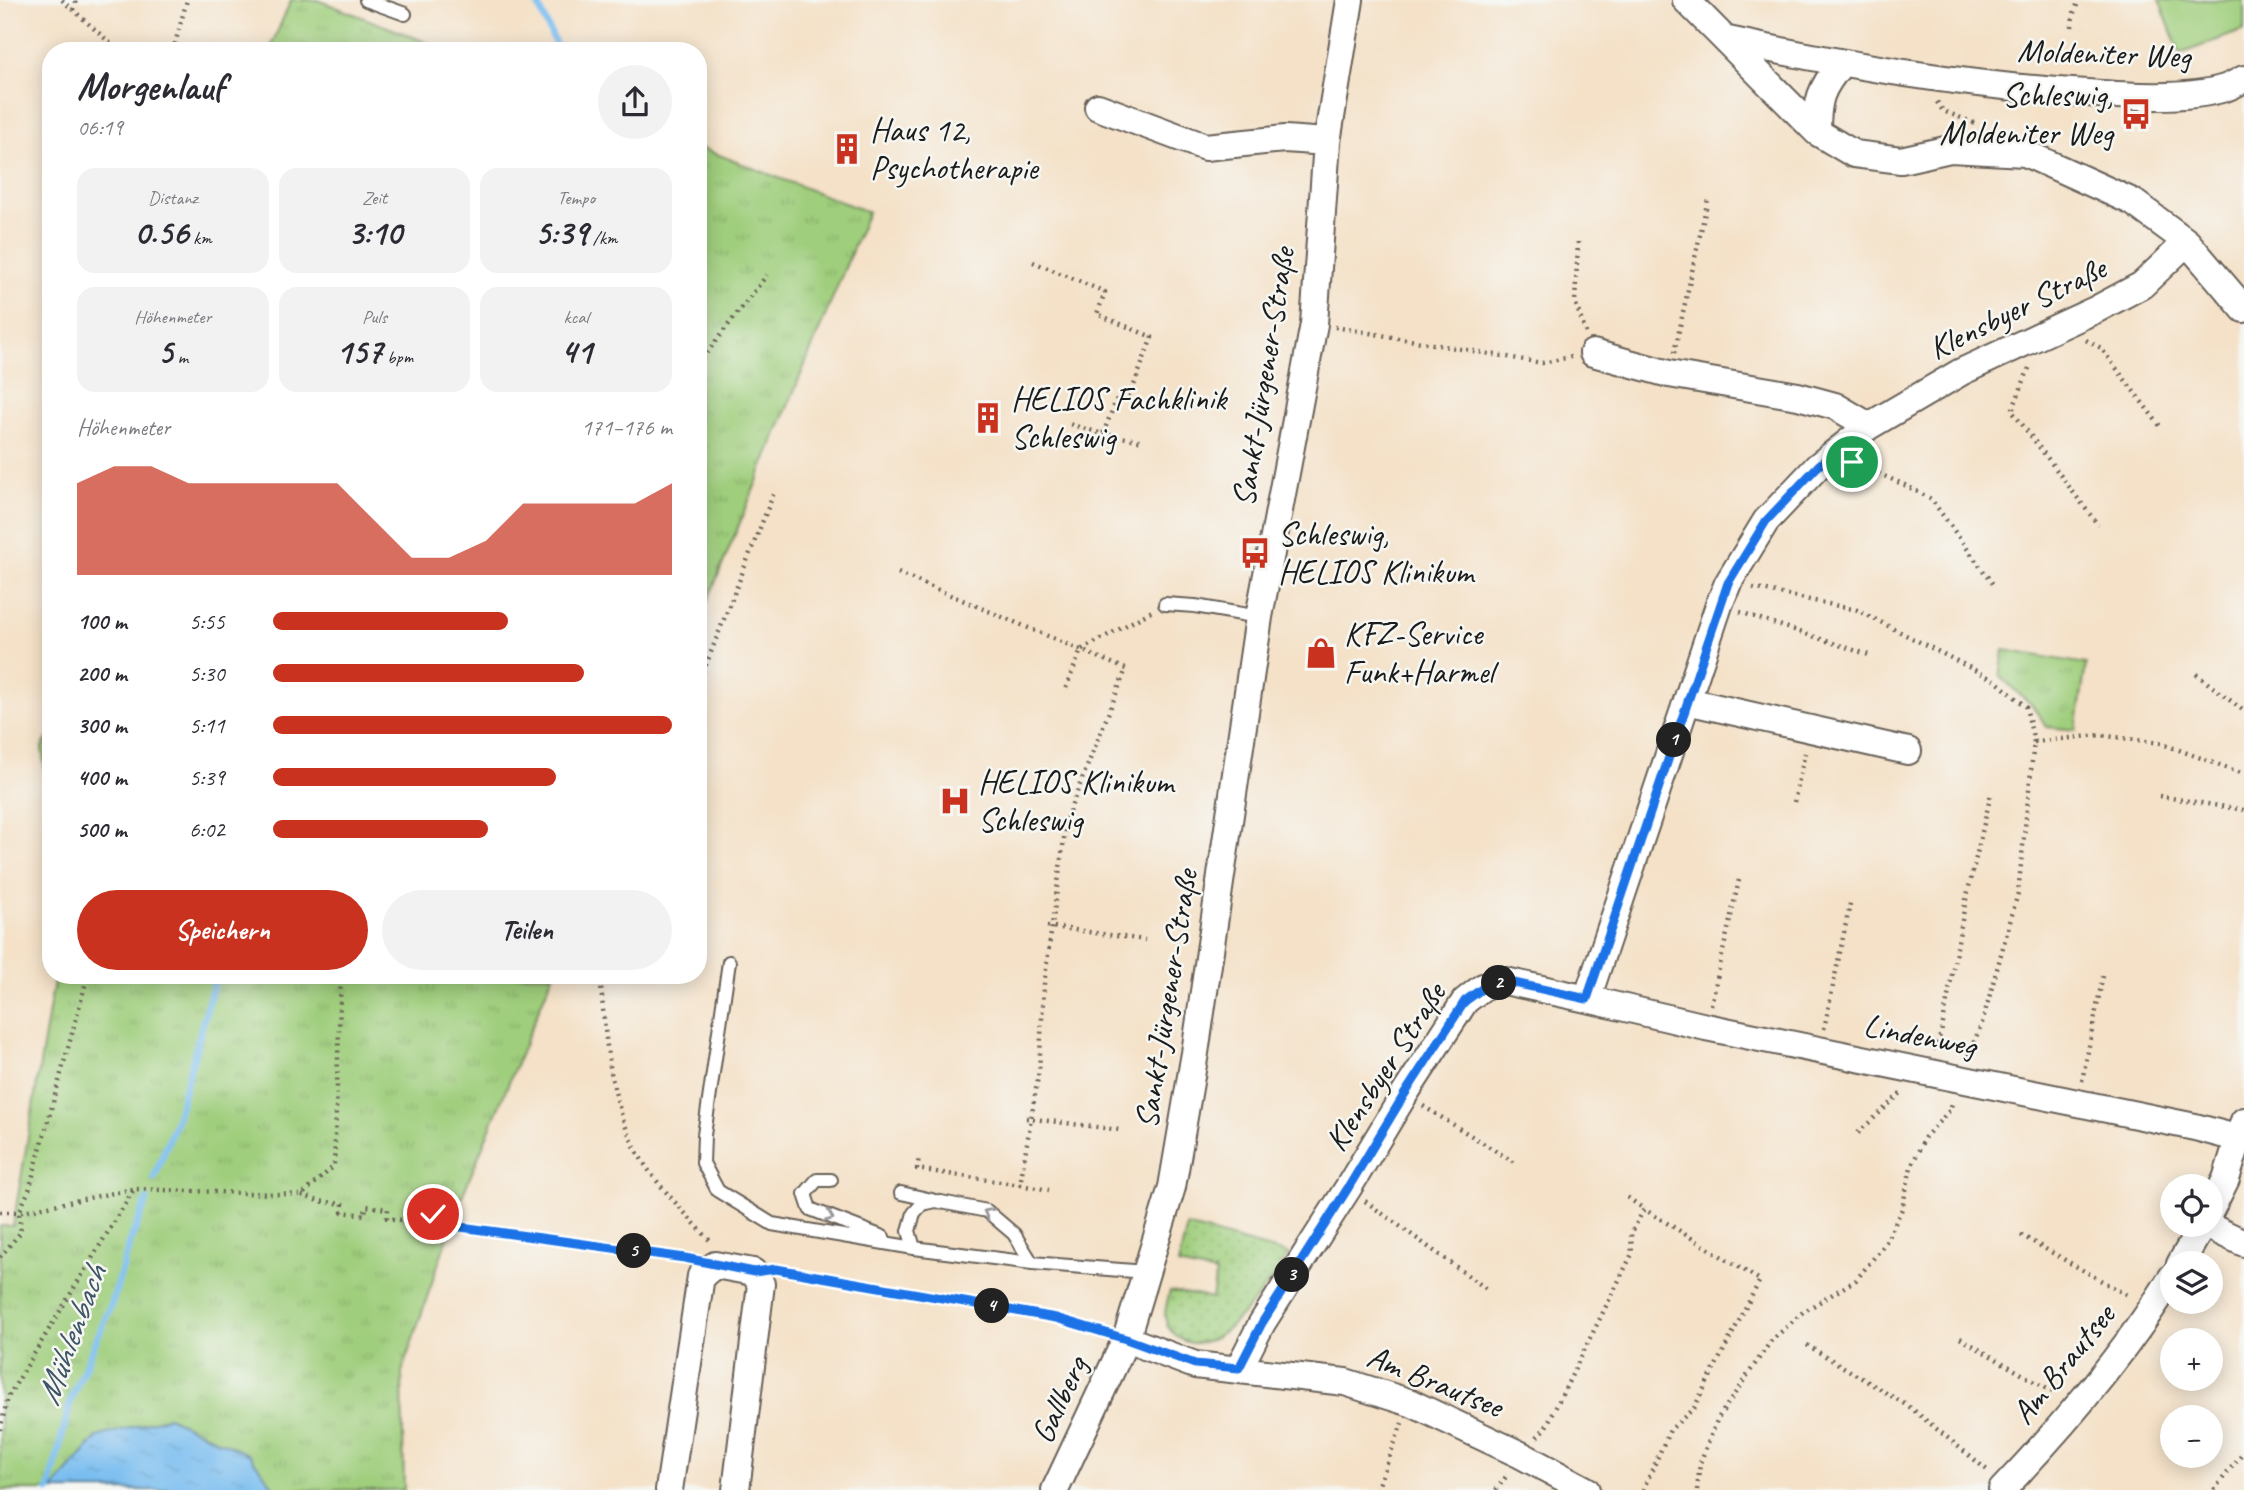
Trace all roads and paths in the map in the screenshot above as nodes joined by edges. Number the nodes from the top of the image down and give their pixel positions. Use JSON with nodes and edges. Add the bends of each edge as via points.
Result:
{"nodes":[{"id":1,"x":62,"y":0,"type":"edge"},
{"id":2,"x":77,"y":0,"type":"edge"},
{"id":3,"x":187,"y":0,"type":"edge"},
{"id":4,"x":366,"y":0,"type":"edge"},
{"id":5,"x":1350,"y":0,"type":"edge"},
{"id":6,"x":1686,"y":0,"type":"edge"},
{"id":7,"x":2079,"y":0,"type":"edge"},
{"id":8,"x":73,"y":10,"type":"junction"},
{"id":9,"x":405,"y":14,"type":"dead end"},
{"id":10,"x":2072,"y":27,"type":"dead end"},
{"id":11,"x":1728,"y":40,"type":"junction"},
{"id":12,"x":109,"y":42,"type":"edge"},
{"id":13,"x":175,"y":42,"type":"edge"},
{"id":14,"x":1841,"y":64,"type":"junction"},
{"id":15,"x":2244,"y":79,"type":"edge"},
{"id":16,"x":1963,"y":81,"type":"junction"},
{"id":17,"x":1098,"y":107,"type":"dead end"},
{"id":18,"x":1985,"y":127,"type":"dead end"},
{"id":19,"x":1816,"y":132,"type":"junction"},
{"id":20,"x":1327,"y":142,"type":"junction"},
{"id":21,"x":1707,"y":199,"type":"dead end"},
{"id":22,"x":1578,"y":242,"type":"dead end"},
{"id":23,"x":2187,"y":242,"type":"junction"},
{"id":24,"x":1033,"y":262,"type":"dead end"},
{"id":25,"x":767,"y":275,"type":"dead end"},
{"id":26,"x":2244,"y":309,"type":"edge"},
{"id":27,"x":2072,"y":320,"type":"junction"},
{"id":28,"x":1355,"y":331,"type":"dead end"},
{"id":29,"x":2028,"y":340,"type":"junction"},
{"id":30,"x":707,"y":352,"type":"edge"},
{"id":31,"x":1593,"y":353,"type":"junction"},
{"id":32,"x":1670,"y":374,"type":"junction"},
{"id":33,"x":1069,"y":424,"type":"dead end"},
{"id":34,"x":1869,"y":426,"type":"junction"},
{"id":35,"x":2160,"y":426,"type":"dead end"},
{"id":36,"x":1103,"y":434,"type":"junction"},
{"id":37,"x":1144,"y":442,"type":"dead end"},
{"id":38,"x":1841,"y":447,"type":"junction"},
{"id":39,"x":775,"y":490,"type":"dead end"},
{"id":40,"x":2098,"y":525,"type":"dead end"},
{"id":41,"x":898,"y":573,"type":"dead end"},
{"id":42,"x":1995,"y":587,"type":"dead end"},
{"id":43,"x":1724,"y":594,"type":"junction"},
{"id":44,"x":1165,"y":604,"type":"joint"},
{"id":45,"x":1258,"y":617,"type":"junction"},
{"id":46,"x":1081,"y":650,"type":"junction"},
{"id":47,"x":1869,"y":655,"type":"dead end"},
{"id":48,"x":707,"y":662,"type":"edge"},
{"id":49,"x":2196,"y":674,"type":"dead end"},
{"id":50,"x":1066,"y":688,"type":"dead end"},
{"id":51,"x":1687,"y":701,"type":"junction"},
{"id":52,"x":2244,"y":711,"type":"edge"},
{"id":53,"x":1810,"y":728,"type":"junction"},
{"id":54,"x":2034,"y":742,"type":"junction"},
{"id":55,"x":1909,"y":751,"type":"dead end"},
{"id":56,"x":2244,"y":774,"type":"edge"},
{"id":57,"x":1991,"y":794,"type":"dead end"},
{"id":58,"x":2159,"y":796,"type":"dead end"},
{"id":59,"x":1794,"y":803,"type":"dead end"},
{"id":60,"x":2244,"y":810,"type":"edge"},
{"id":61,"x":1739,"y":880,"type":"dead end"},
{"id":62,"x":1851,"y":899,"type":"dead end"},
{"id":63,"x":1049,"y":927,"type":"junction"},
{"id":64,"x":1145,"y":940,"type":"dead end"},
{"id":65,"x":729,"y":962,"type":"dead end"},
{"id":66,"x":2104,"y":976,"type":"dead end"},
{"id":67,"x":86,"y":984,"type":"edge"},
{"id":68,"x":341,"y":984,"type":"edge"},
{"id":69,"x":601,"y":984,"type":"edge"},
{"id":70,"x":1587,"y":999,"type":"junction"},
{"id":71,"x":1706,"y":1027,"type":"junction"},
{"id":72,"x":1820,"y":1050,"type":"junction"},
{"id":73,"x":1923,"y":1072,"type":"junction"},
{"id":74,"x":1958,"y":1079,"type":"junction"},
{"id":75,"x":1404,"y":1095,"type":"junction"},
{"id":76,"x":2078,"y":1102,"type":"junction"},
{"id":77,"x":1029,"y":1119,"type":"junction"},
{"id":78,"x":1120,"y":1130,"type":"dead end"},
{"id":79,"x":2242,"y":1130,"type":"edge"},
{"id":80,"x":1858,"y":1133,"type":"dead end"},
{"id":81,"x":919,"y":1158,"type":"dead end"},
{"id":82,"x":1517,"y":1164,"type":"dead end"},
{"id":83,"x":831,"y":1180,"type":"dead end"},
{"id":84,"x":1020,"y":1185,"type":"junction"},
{"id":85,"x":2223,"y":1185,"type":"edge"},
{"id":86,"x":1348,"y":1188,"type":"junction"},
{"id":87,"x":134,"y":1189,"type":"junction"},
{"id":88,"x":1049,"y":1190,"type":"dead end"},
{"id":89,"x":901,"y":1193,"type":"dead end"},
{"id":90,"x":302,"y":1195,"type":"junction"},
{"id":91,"x":1627,"y":1197,"type":"dead end"},
{"id":92,"x":936,"y":1200,"type":"junction"},
{"id":93,"x":1644,"y":1209,"type":"junction"},
{"id":94,"x":0,"y":1212,"type":"edge"},
{"id":95,"x":19,"y":1212,"type":"junction"},
{"id":96,"x":2223,"y":1233,"type":"edge"},
{"id":97,"x":2021,"y":1235,"type":"dead end"},
{"id":98,"x":2244,"y":1242,"type":"edge"},
{"id":99,"x":914,"y":1248,"type":"junction"},
{"id":100,"x":0,"y":1257,"type":"edge"},
{"id":101,"x":1032,"y":1263,"type":"junction"},
{"id":102,"x":733,"y":1268,"type":"junction"},
{"id":103,"x":1146,"y":1272,"type":"junction"},
{"id":104,"x":1488,"y":1290,"type":"dead end"},
{"id":105,"x":2160,"y":1296,"type":"edge"},
{"id":106,"x":2152,"y":1309,"type":"junction"},
{"id":107,"x":1961,"y":1338,"type":"dead end"},
{"id":108,"x":1126,"y":1339,"type":"junction"},
{"id":109,"x":1807,"y":1345,"type":"dead end"},
{"id":110,"x":1239,"y":1368,"type":"junction"},
{"id":111,"x":1411,"y":1403,"type":"junction"},
{"id":112,"x":2077,"y":1407,"type":"junction"},
{"id":113,"x":0,"y":1430,"type":"edge"},
{"id":114,"x":2244,"y":1451,"type":"edge"},
{"id":115,"x":1521,"y":1455,"type":"junction"},
{"id":116,"x":2003,"y":1488,"type":"edge"},
{"id":117,"x":669,"y":1490,"type":"edge"},
{"id":118,"x":736,"y":1490,"type":"edge"},
{"id":119,"x":1055,"y":1490,"type":"edge"},
{"id":120,"x":1377,"y":1490,"type":"edge"},
{"id":121,"x":1586,"y":1490,"type":"edge"},
{"id":122,"x":1643,"y":1490,"type":"edge"},
{"id":123,"x":1697,"y":1490,"type":"edge"},
{"id":124,"x":2214,"y":1490,"type":"edge"}],
"edges":[{"from":1,"to":8,"type":"path"},
{"from":2,"to":8,"type":"path"},
{"from":3,"to":13,"type":"path"},
{"from":4,"to":9,"type":"lane"},
{"from":5,"to":20,"type":"street","name":"Sankt-Jürgener-Straße"},
{"from":6,"to":11,"type":"street"},
{"from":7,"to":10,"type":"path"},
{"from":8,"to":12,"type":"path"},
{"from":11,"to":14,"type":"street","name":"Moldeniter Weg"},
{"from":11,"to":19,"type":"street"},
{"from":14,"to":16,"type":"street","name":"Moldeniter Weg"},
{"from":14,"to":19,"type":"street","via":[[1827,80],[1817,104]]},
{"from":15,"to":16,"type":"street","name":"Moldeniter Weg","via":[[2226,88],[2180,95],[2091,93]]},
{"from":16,"to":18,"type":"path","via":[[1935,96],[1942,111]]},
{"from":17,"to":20,"type":"street","via":[[1205,147],[1285,139]]},
{"from":19,"to":23,"type":"street","via":[[1854,154],[1901,160],[1950,149],[2025,153],[2133,202]]},
{"from":20,"to":45,"type":"street","name":"Sankt-Jürgener-Straße","via":[[1314,324]]},
{"from":21,"to":32,"type":"path"},
{"from":22,"to":31,"type":"path","via":[[1575,302]]},
{"from":23,"to":26,"type":"street"},
{"from":23,"to":27,"type":"street","name":"Klensbyer Straße","via":[[2142,285]]},
{"from":24,"to":36,"type":"path","via":[[1105,292],[1097,314],[1152,337],[1130,396],[1117,398]]},
{"from":25,"to":30,"type":"path"},
{"from":27,"to":29,"type":"street","name":"Klensbyer Straße"},
{"from":27,"to":35,"type":"path","via":[[2080,337],[2102,348]]},
{"from":28,"to":31,"type":"path","via":[[1542,363]]},
{"from":29,"to":34,"type":"street","name":"Klensbyer Straße","via":[[1961,372]]},
{"from":29,"to":40,"type":"path","via":[[2033,358],[2012,411]]},
{"from":31,"to":32,"type":"street"},
{"from":32,"to":34,"type":"street","via":[[1798,396],[1835,406]]},
{"from":33,"to":36,"type":"path"},
{"from":34,"to":38,"type":"street","name":"Klensbyer Straße"},
{"from":36,"to":37,"type":"path"},
{"from":38,"to":42,"type":"path","via":[[1852,462],[1931,499]]},
{"from":38,"to":43,"type":"street","name":"Klensbyer Straße","via":[[1766,521]]},
{"from":39,"to":48,"type":"path"},
{"from":41,"to":46,"type":"path"},
{"from":43,"to":47,"type":"path"},
{"from":43,"to":51,"type":"street","name":"Klensbyer Straße"},
{"from":43,"to":54,"type":"path","via":[[1857,610],[1996,681],[2026,707]]},
{"from":44,"to":45,"type":"lane"},
{"from":44,"to":46,"type":"path"},
{"from":45,"to":103,"type":"street","name":"Sankt-Jürgener-Straße","via":[[1193,1067],[1172,1187]]},
{"from":46,"to":50,"type":"path"},
{"from":46,"to":63,"type":"path","via":[[1126,669],[1067,817]]},
{"from":49,"to":52,"type":"path"},
{"from":51,"to":53,"type":"street"},
{"from":51,"to":70,"type":"street","name":"Klensbyer Straße"},
{"from":53,"to":55,"type":"street"},
{"from":53,"to":59,"type":"path"},
{"from":54,"to":56,"type":"path","via":[[2100,735],[2160,743]]},
{"from":54,"to":74,"type":"path","via":[[2018,892],[1982,1023]]},
{"from":57,"to":73,"type":"path","via":[[1941,1034]]},
{"from":58,"to":60,"type":"path"},
{"from":61,"to":71,"type":"path"},
{"from":62,"to":72,"type":"path"},
{"from":63,"to":64,"type":"path"},
{"from":63,"to":77,"type":"path","via":[[1040,1071]]},
{"from":65,"to":99,"type":"lane","via":[[704,1135],[703,1163],[718,1191],[772,1224]]},
{"from":66,"to":76,"type":"path"},
{"from":67,"to":95,"type":"path"},
{"from":68,"to":90,"type":"path","via":[[334,1166]]},
{"from":69,"to":102,"type":"path","via":[[609,1056],[623,1120],[647,1168]]},
{"from":70,"to":71,"type":"street","name":"Lindenweg"},
{"from":70,"to":75,"type":"street","name":"Klensbyer Straße","via":[[1505,981],[1483,988],[1465,1001]]},
{"from":71,"to":72,"type":"street","name":"Lindenweg"},
{"from":72,"to":73,"type":"street","name":"Lindenweg"},
{"from":73,"to":74,"type":"street","name":"Lindenweg"},
{"from":73,"to":80,"type":"path"},
{"from":74,"to":76,"type":"street","name":"Lindenweg"},
{"from":74,"to":123,"type":"path","via":[[1950,1110],[1925,1138],[1911,1167],[1902,1209],[1885,1244],[1856,1280],[1803,1311],[1771,1341],[1718,1418],[1700,1463]]},
{"from":75,"to":82,"type":"path"},
{"from":75,"to":86,"type":"street","name":"Klensbyer Straße"},
{"from":76,"to":79,"type":"street","name":"Lindenweg","via":[[2195,1127]]},
{"from":77,"to":78,"type":"path"},
{"from":77,"to":84,"type":"path"},
{"from":79,"to":85,"type":"street"},
{"from":81,"to":84,"type":"path","via":[[917,1169]]},
{"from":83,"to":99,"type":"lane","one_way":true,"via":[[817,1180],[805,1194],[810,1209]]},
{"from":84,"to":88,"type":"path"},
{"from":86,"to":104,"type":"path"},
{"from":86,"to":110,"type":"street","name":"Klensbyer Straße","via":[[1262,1323]]},
{"from":87,"to":90,"type":"path"},
{"from":87,"to":95,"type":"path"},
{"from":87,"to":113,"type":"path","via":[[8,1397]]},
{"from":89,"to":92,"type":"lane"},
{"from":90,"to":102,"type":"path","via":[[343,1204],[342,1212],[365,1215],[366,1206],[388,1209],[387,1218],[408,1221],[410,1211],[433,1214],[432,1223]]},
{"from":91,"to":93,"type":"path"},
{"from":92,"to":99,"type":"lane","via":[[922,1204],[914,1213],[909,1231]]},
{"from":101,"to":92,"type":"lane","one_way":true,"via":[[1014,1234],[987,1211]]},
{"from":93,"to":115,"type":"path","via":[[1631,1234],[1632,1254],[1546,1427]]},
{"from":93,"to":122,"type":"path","via":[[1760,1280],[1694,1408],[1670,1430]]},
{"from":94,"to":95,"type":"path"},
{"from":95,"to":100,"type":"path","via":[[21,1231]]},
{"from":96,"to":98,"type":"street"},
{"from":97,"to":106,"type":"path"},
{"from":99,"to":101,"type":"lane"},
{"from":101,"to":103,"type":"lane"},
{"from":102,"to":108,"type":"path","via":[[776,1269],[1043,1315]]},
{"from":102,"to":117,"type":"street","via":[[701,1276]]},
{"from":102,"to":118,"type":"street","via":[[761,1284]]},
{"from":103,"to":108,"type":"street","name":"Sankt-Jürgener-Straße"},
{"from":105,"to":106,"type":"street","name":"Am Brautsee"},
{"from":106,"to":112,"type":"street","name":"Am Brautsee"},
{"from":107,"to":112,"type":"path"},
{"from":108,"to":110,"type":"street","name":"Am Brautsee","via":[[1195,1364]]},
{"from":108,"to":119,"type":"street","name":"Gallberg"},
{"from":109,"to":116,"type":"path","via":[[1911,1408]]},
{"from":110,"to":111,"type":"street","name":"Am Brautsee","via":[[1345,1382]]},
{"from":111,"to":115,"type":"street","name":"Am Brautsee"},
{"from":111,"to":120,"type":"path"},
{"from":112,"to":116,"type":"street","name":"Am Brautsee"},
{"from":114,"to":124,"type":"path"},
{"from":115,"to":121,"type":"street","name":"Am Brautsee"}]}
